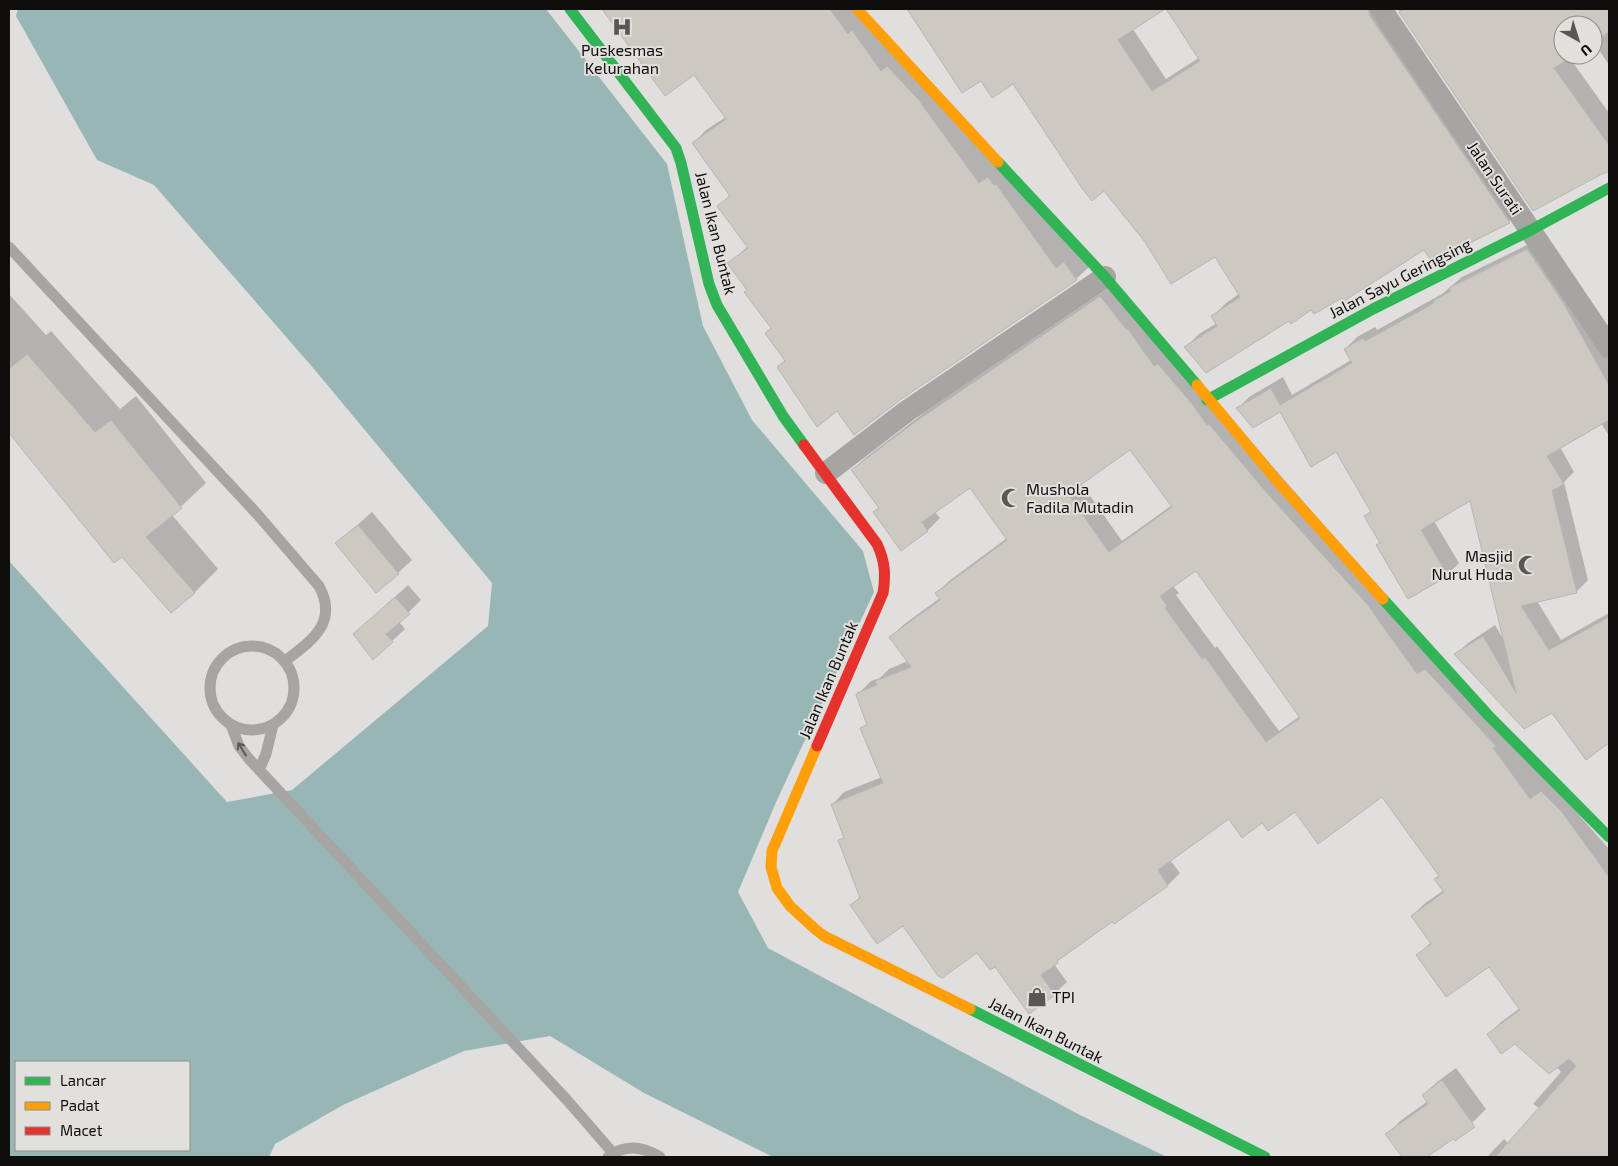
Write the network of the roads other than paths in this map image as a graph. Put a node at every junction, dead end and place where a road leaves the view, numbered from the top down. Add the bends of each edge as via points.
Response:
1 (570, 9) edge
2 (857, 9) edge
3 (1381, 9) edge
4 (1609, 188) edge
5 (1531, 230) junction
6 (9, 247) edge
7 (1106, 277) junction
8 (1609, 347) edge
9 (1208, 400) junction
10 (826, 473) junction
11 (285, 661) junction
12 (231, 725) junction
13 (273, 725) junction
14 (259, 770) junction
15 (1609, 837) edge
16 (610, 1155) edge
17 (660, 1157) edge
18 (1265, 1157) edge

1 - 10 street, Jalan Ikan Buntak via 676,148 717,305 783,416
2 - 7 street
3 - 5 street, Jalan Surati
4 - 5 street, Jalan Sayu Geringsing
5 - 8 street, Jalan Surati
5 - 9 street, Jalan Sayu Geringsing via 1373,309
6 - 11 lane via 258,514 319,586 325,597 323,624 317,634
7 - 9 street
7 - 10 street via 907,411
9 - 15 street via 1488,715
10 - 18 street, Jalan Ikan Buntak via 877,544 886,568 883,593 772,851 771,867 781,894 824,936
11 - 12 lane via 272,651 257,646 240,648 215,668 210,684 211,700 218,714
11 - 13 lane via 292,674 292,703 285,716
12 - 13 lane via 244,730 259,730
14 -> 12 lane via 243,753
13 - 14 lane
14 - 16 lane via 567,1100
16 - 17 lane via 624,1148 637,1147

